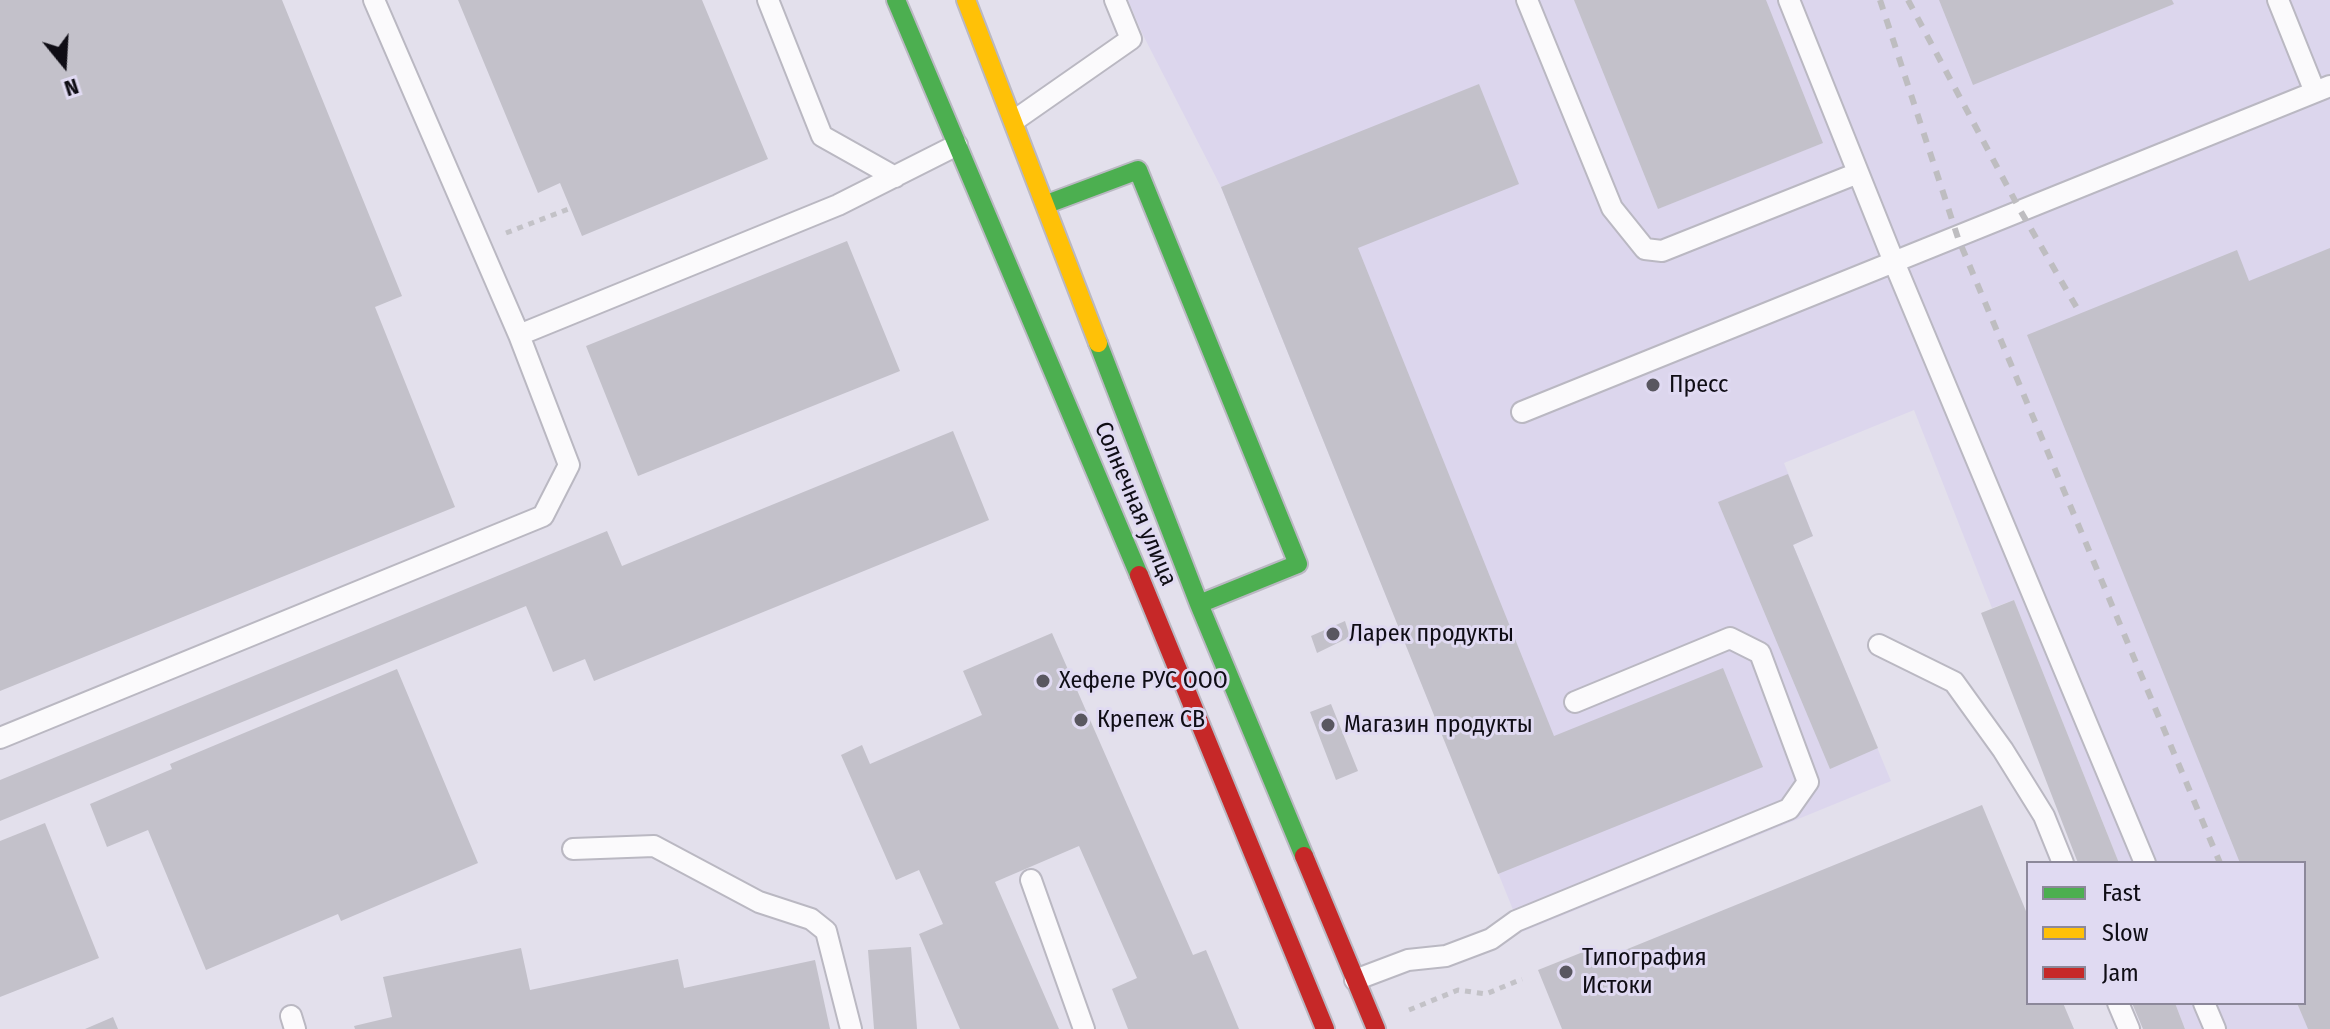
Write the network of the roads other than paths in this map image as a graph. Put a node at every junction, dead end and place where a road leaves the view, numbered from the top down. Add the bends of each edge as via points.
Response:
1 (374, 0) edge
2 (768, 0) edge
3 (896, 0) edge
4 (966, 0) edge
5 (1115, 0) edge
6 (1527, 0) edge
7 (1789, 0) edge
8 (2278, 0) edge
9 (2322, 89) edge
10 (1015, 120) junction
11 (957, 145) junction
12 (1858, 173) junction
13 (895, 177) junction
14 (1047, 204) junction
15 (1894, 262) junction
16 (519, 335) junction
17 (1522, 412) dead end
18 (1199, 604) junction
19 (1879, 645) dead end
20 (1575, 702) dead end
21 (0, 738) edge
22 (573, 849) dead end
23 (2062, 861) edge
24 (2144, 861) edge
25 (1031, 880) dead end
26 (1355, 980) junction
27 (2119, 1005) edge
28 (2205, 1005) edge
29 (1375, 1026) edge
30 (851, 1029) edge
31 (1084, 1029) edge
32 (1325, 1029) edge
33 (2129, 1029) edge
34 (2215, 1029) edge

1 - 16 lane
2 - 13 lane via 822,136
3 - 11 main road, Солнечная улица
4 - 10 main road, Солнечная улица
5 - 10 lane via 1131,39
6 - 12 lane via 1612,208 1645,249 1662,251
7 - 12 lane
8 - 9 lane
9 - 15 lane
10 - 14 main road, Солнечная улица
11 - 13 lane
11 - 32 main road, Солнечная улица
12 - 15 lane
13 - 16 lane
14 - 18 main road, Солнечная улица
14 - 18 main road via 1138,170 1298,564
15 - 17 lane
15 - 24 lane
16 - 21 lane via 569,465 543,516
18 - 26 main road, Солнечная улица
19 - 23 lane via 1954,682 2044,816
20 - 26 lane via 1730,638 1760,653 1808,782 1789,809 1516,921 1491,939
22 - 30 lane via 654,846 759,902 811,919 826,931
25 - 31 lane
26 - 29 main road, Солнечная улица
27 - 33 lane
28 - 34 lane

